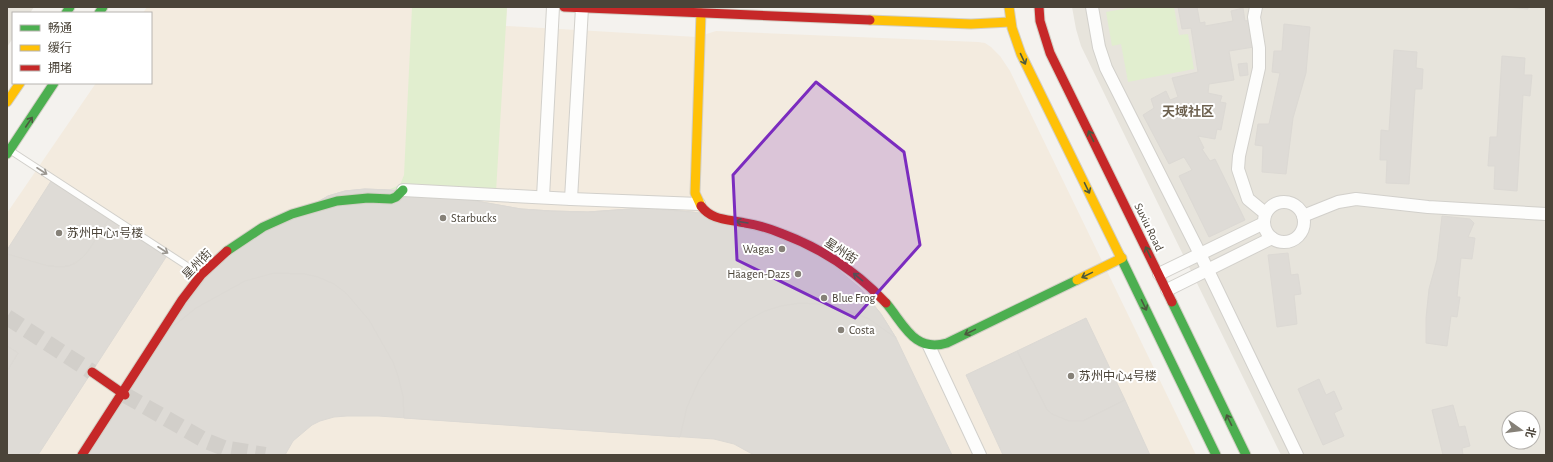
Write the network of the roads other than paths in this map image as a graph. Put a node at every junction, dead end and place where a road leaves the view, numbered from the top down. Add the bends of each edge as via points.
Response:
1 (552, 7) edge
2 (564, 7) edge
3 (1009, 7) edge
4 (1039, 7) edge
5 (1092, 7) edge
6 (1256, 7) edge
7 (582, 8) edge
8 (778, 12) edge
9 (701, 13) junction
10 (1010, 22) junction
11 (19, 84) edge
12 (53, 84) edge
13 (7, 102) edge
14 (8, 152) edge
15 (403, 190) joint
16 (543, 197) junction
17 (571, 199) junction
18 (699, 204) junction
19 (1546, 214) edge
20 (1303, 216) junction
21 (1264, 218) junction
22 (1272, 238) junction
23 (1200, 254) junction
24 (1122, 258) junction
25 (1208, 270) junction
26 (1159, 274) junction
27 (202, 275) junction
28 (1167, 290) junction
29 (930, 346) junction
30 (92, 372) tunnel mouth
31 (123, 394) junction
32 (82, 455) edge
33 (980, 455) edge
34 (1216, 455) edge
35 (1246, 455) edge
36 (1297, 455) edge

1 - 16 street
2 - 7 street
3 - 10 street
26 -> 4 street, Suxiu Road via 1050,53 1040,21
5 - 23 street via 1099,47 1106,68
6 - 21 street via 1254,17 1259,68 1238,169 1248,199
7 - 9 street
7 - 17 street
8 - 9 street
8 - 10 street via 971,24
9 - 18 street via 695,193
10 -> 24 street via 1024,60
11 - 13 street
14 -> 12 street
14 -> 27 lane
15 - 16 street
15 - 27 street, 星州街 via 391,199 337,201 292,214 250,235 224,253
16 - 17 street
17 - 18 street
29 -> 18 street, 星州街 via 914,337 884,301 835,260 778,231 747,222 710,216
19 - 20 street via 1428,207 1356,199 1338,202
20 - 21 street via 1296,206 1285,202 1273,205
20 - 22 street via 1302,228 1295,238 1283,242
21 - 22 street via 1265,229
21 - 23 street
22 - 25 street
23 - 25 street
23 - 26 street
24 -> 29 street via 947,343 937,347
24 -> 34 street
25 - 28 street
25 - 36 street
26 - 28 street, Suxiu Road
27 - 31 street, 星州街 via 182,300
35 -> 28 street, Suxiu Road
29 - 33 street
30 - 31 street
31 - 32 street, 星州街

